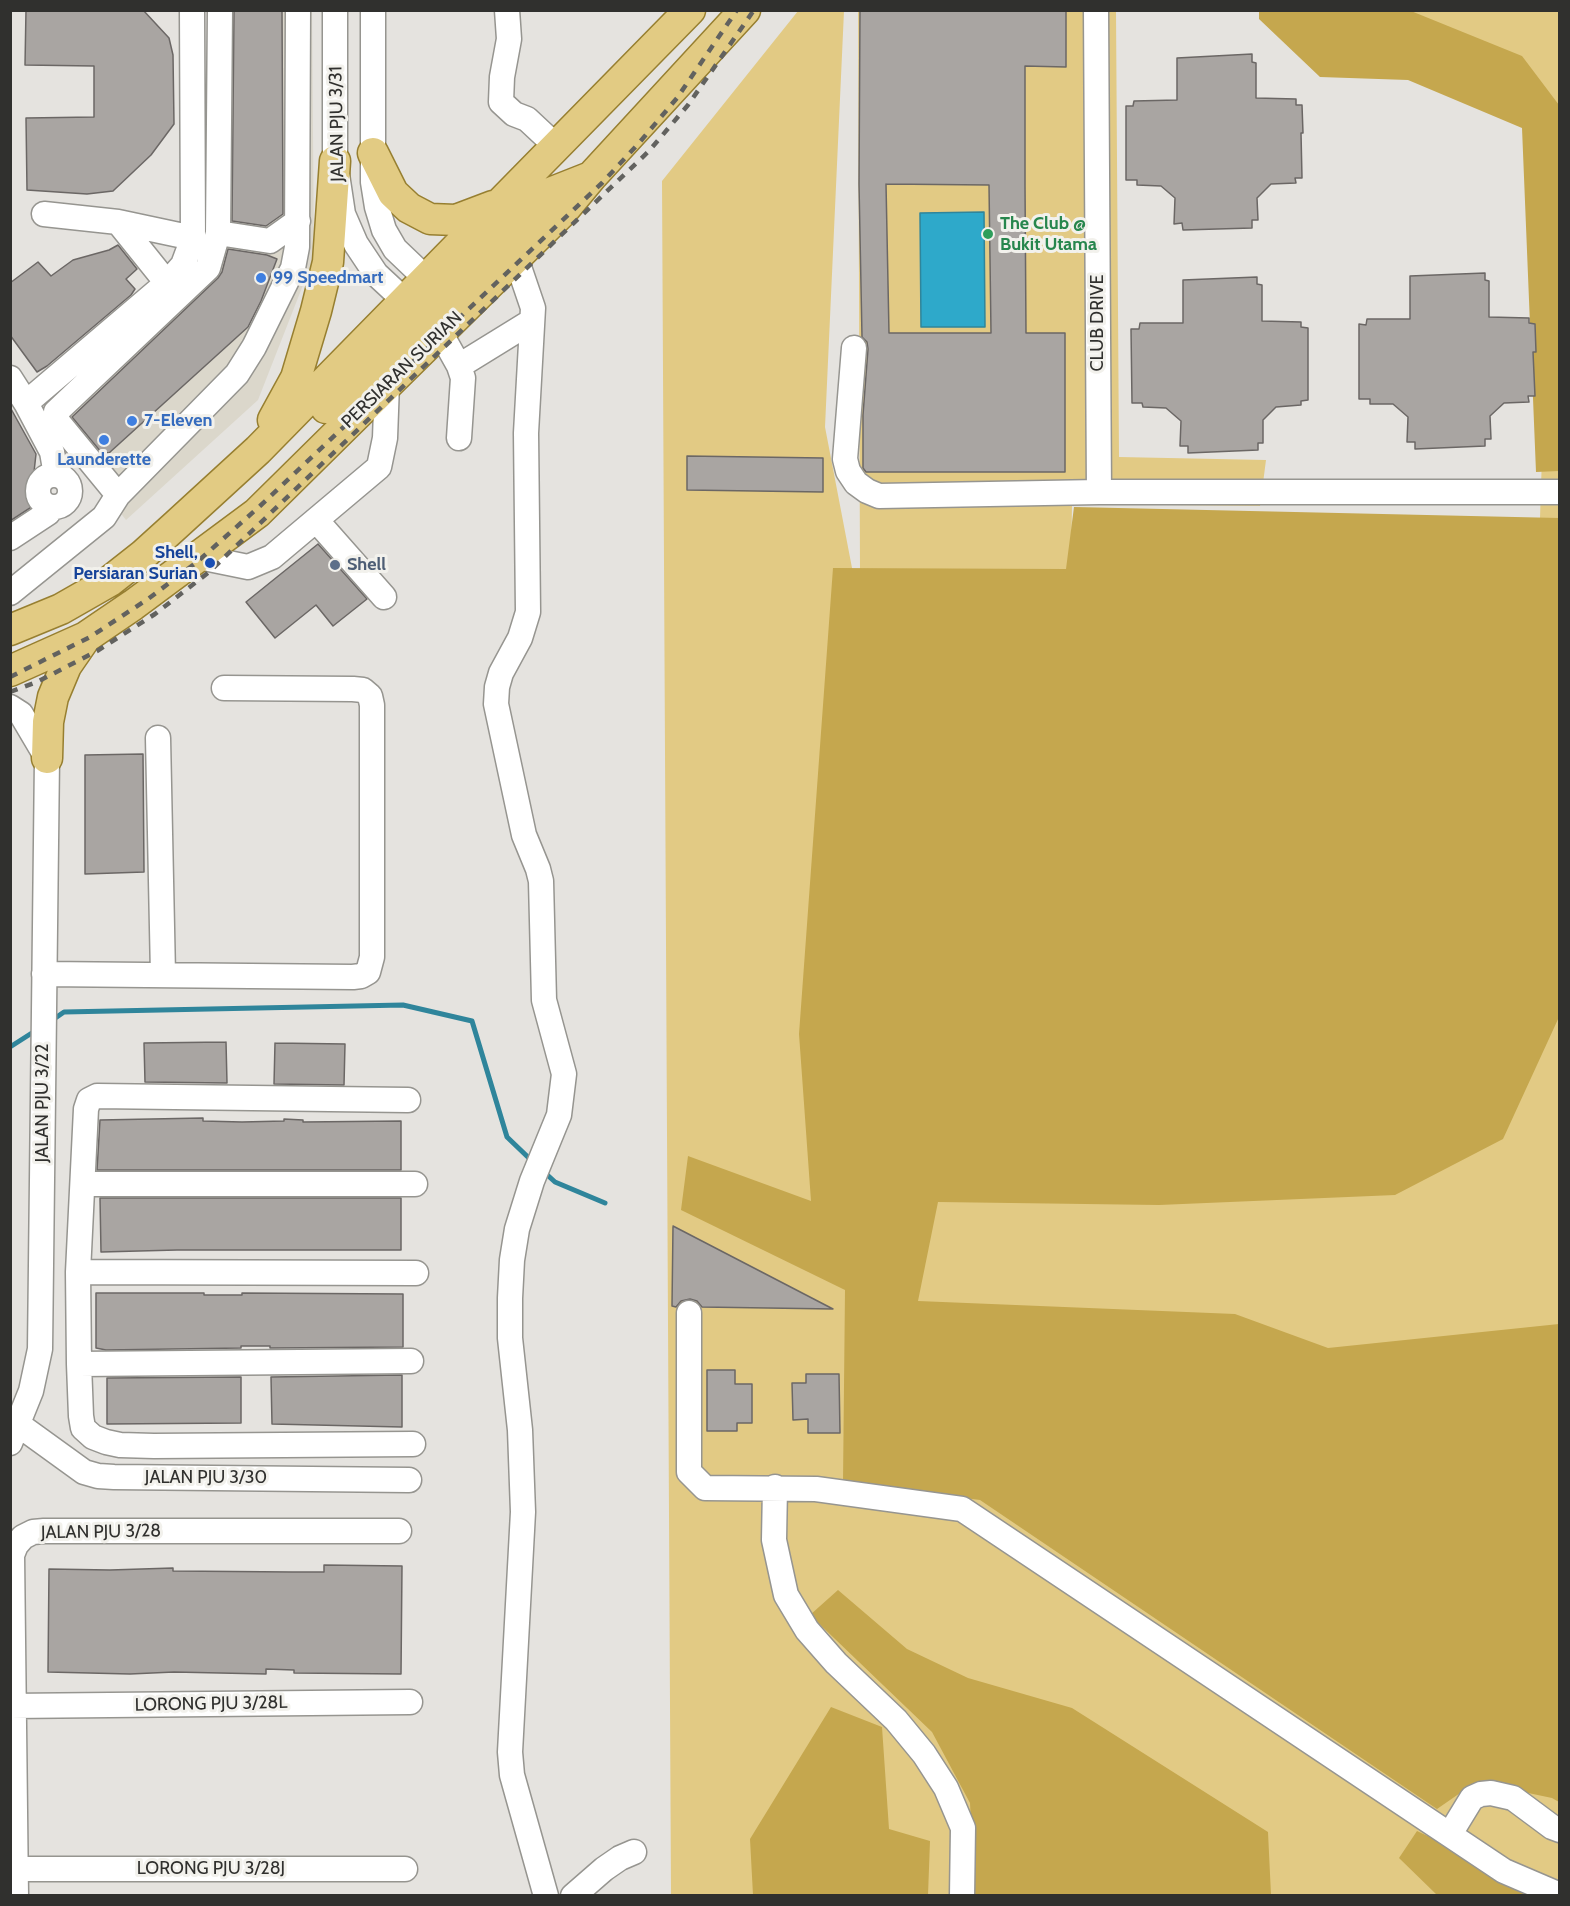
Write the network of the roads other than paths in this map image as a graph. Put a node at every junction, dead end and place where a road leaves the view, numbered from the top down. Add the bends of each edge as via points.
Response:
1 (192, 10) edge
2 (220, 10) edge
3 (298, 10) edge
4 (335, 10) edge
5 (372, 10) edge
6 (507, 10) edge
7 (690, 10) edge
8 (745, 10) edge
9 (1096, 10) edge
10 (557, 147) junction
11 (373, 153) junction
12 (335, 160) junction
13 (593, 176) junction
14 (501, 203) junction
15 (44, 214) dead end
16 (298, 221) junction
17 (118, 222) junction
18 (218, 233) junction
19 (193, 238) junction
20 (516, 258) junction
21 (167, 283) junction
22 (435, 287) junction
23 (422, 317) junction
24 (528, 323) junction
25 (854, 348) dead end
26 (461, 366) junction
27 (10, 378) edge
28 (387, 384) junction
29 (26, 403) junction
30 (459, 438) dead end
31 (258, 450) junction
32 (1099, 492) junction
33 (1560, 492) edge
34 (118, 495) junction
35 (316, 520) junction
36 (10, 538) edge
37 (199, 557) junction
38 (10, 592) edge
39 (384, 597) dead end
40 (10, 630) edge
41 (86, 637) junction
42 (10, 662) edge
43 (10, 670) edge
44 (224, 688) dead end
45 (10, 707) edge
46 (158, 738) dead end
47 (47, 758) junction
48 (44, 974) junction
49 (163, 975) junction
50 (408, 1100) dead end
51 (83, 1184) junction
52 (415, 1184) dead end
53 (78, 1272) junction
54 (416, 1273) dead end
55 (689, 1313) dead end
56 (411, 1361) dead end
57 (79, 1364) junction
58 (15, 1434) edge
59 (413, 1444) dead end
60 (282, 1445) junction
61 (246, 1446) junction
62 (246, 1478) junction
63 (284, 1479) junction
64 (409, 1480) dead end
65 (775, 1487) junction
66 (399, 1531) dead end
67 (410, 1702) dead end
68 (12, 1706) edge
69 (1560, 1830) edge
70 (1450, 1834) junction
71 (634, 1852) dead end
72 (13, 1869) edge
73 (405, 1869) dead end
74 (1560, 1895) edge
75 (16, 1896) edge
76 (546, 1896) edge
77 (573, 1896) edge
78 (962, 1896) edge

1 - 19 street
2 - 18 street
3 - 16 street
4 - 12 street, JALAN PJU 3/31
5 - 11 street, JALAN PJU 3/31
6 - 10 street via 509,39 501,102 527,119
7 - 10 main road
8 - 13 main road, PERSIARAN SURIAN
9 - 32 street, CLUB DRIVE
10 - 14 main road
11 - 14 main road via 393,193 409,208 430,219 456,220
11 - 22 street, JALAN PJU 3/31 via 376,207 384,230 395,249
12 - 23 street, JALAN PJU 3/31 via 343,214 356,244 376,274
12 - 31 main road via 328,262 316,312 296,378
13 - 20 main road, PERSIARAN SURIAN
13 - 22 main road via 550,193
14 - 22 main road
15 - 17 street
16 - 18 street via 270,241
16 - 34 street via 293,268 237,374
17 - 19 street
17 - 21 street
18 - 34 street via 208,268 56,412 58,422
19 - 21 street via 183,266
20 - 23 main road, PERSIARAN SURIAN
20 - 24 street via 533,308
21 - 29 street
22 - 23 main road
23 - 26 street, JALAN PJU 3/31
23 - 28 main road, PERSIARAN SURIAN
23 - 31 main road, PERSIARAN SURIAN
23 - 42 main road via 187,542 122,593 24,649
24 - 26 street
24 - 76 street via 528,612 520,638 501,673 496,704 524,835 541,881 544,1000 564,1074 559,1116 516,1229 510,1298 523,1512 510,1752 512,1775
25 - 32 street via 845,459 856,483 867,491 894,497
26 - 30 street
27 - 29 street
28 - 35 street via 385,438 379,467
28 - 37 main road, PERSIARAN SURIAN via 257,513
29 - 36 street via 52,452 56,475 42,480 38,489 43,503 52,507 48,513
31 - 40 main road, PERSIARAN SURIAN via 110,581 61,609
32 - 33 street
34 - 38 street via 104,517
35 - 37 street via 272,557 248,567
35 - 39 street
37 - 41 main road, PERSIARAN SURIAN
41 - 43 main road, PERSIARAN SURIAN
41 - 47 main road via 66,666 53,697
44 - 49 street via 353,689 370,696 371,965 368,972 353,977
45 - 47 street via 21,714
46 - 49 street
47 - 48 street, JALAN PJU 3/22
48 - 49 street
48 - 58 street, JALAN PJU 3/22 via 40,1349 31,1391
50 - 51 street via 97,1096 89,1100 86,1110
51 - 52 street
51 - 53 street
53 - 54 street
53 - 57 street
55 - 65 street via 689,1472 705,1488
56 - 57 street
57 - 61 street via 83,1428 93,1437 120,1445
58 - 62 street, JALAN PJU 3/30 via 98,1476
59 - 60 street
60 - 61 street
60 - 63 street
61 - 62 street
62 - 63 street, JALAN PJU 3/30
63 - 64 street, JALAN PJU 3/30
65 - 70 street via 962,1509
65 - 78 street via 774,1540 786,1595 807,1630 896,1719 946,1788 963,1828
66 - 68 street, JALAN PJU 3/28 via 33,1532 23,1537 12,1555
67 - 68 street, LORONG PJU 3/28L
68 - 72 street, JALAN PJU 3/28
69 - 70 street via 1513,1798 1491,1793 1473,1798
70 - 74 street via 1504,1871
71 - 77 street via 604,1869
72 - 73 street, LORONG PJU 3/28J
72 - 75 street, JALAN PJU 3/28

